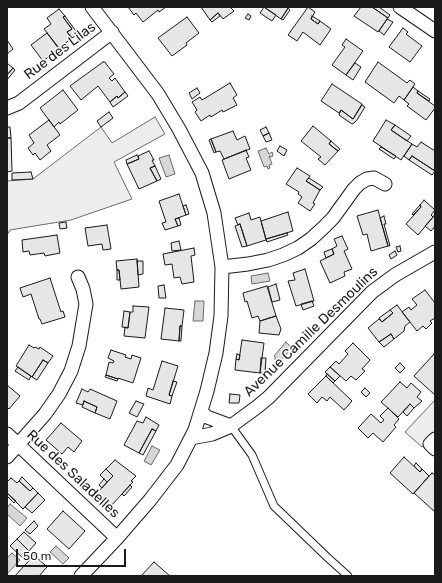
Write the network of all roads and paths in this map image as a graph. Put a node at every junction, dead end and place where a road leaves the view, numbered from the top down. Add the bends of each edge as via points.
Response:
1 (92, 7) edge
2 (400, 7) edge
3 (435, 31) edge
4 (112, 32) junction
5 (7, 108) edge
6 (385, 184) dead end
7 (435, 252) edge
8 (222, 267) junction
9 (78, 277) dead end
10 (201, 412) junction
11 (231, 426) junction
12 (7, 434) edge
13 (191, 438) junction
14 (435, 439) edge
15 (18, 444) junction
16 (435, 449) edge
17 (7, 457) edge
18 (117, 538) junction
19 (81, 576) edge
20 (348, 576) edge

1 - 4 street
2 - 3 street
4 - 5 street, Rue des Lilas via 19,103
4 - 8 street via 158,94 202,173 214,213
6 - 8 street via 374,178 360,183 322,229 298,248 268,260
7 - 11 street, Avenue Camille Desmoulins via 395,275 372,292 269,397
8 - 10 street via 221,316 216,353
9 - 15 street via 86,304 79,346 71,371 45,414
10 - 11 street
10 - 13 street
11 - 13 street, Avenue Camille Desmoulins via 212,434
11 - 20 lane via 252,455 274,506
12 - 15 street, Rue des Saladelles
13 - 18 street via 177,465
14 - 16 street via 430,444
15 - 17 street
15 - 18 street, Rue des Saladelles
18 - 19 street

